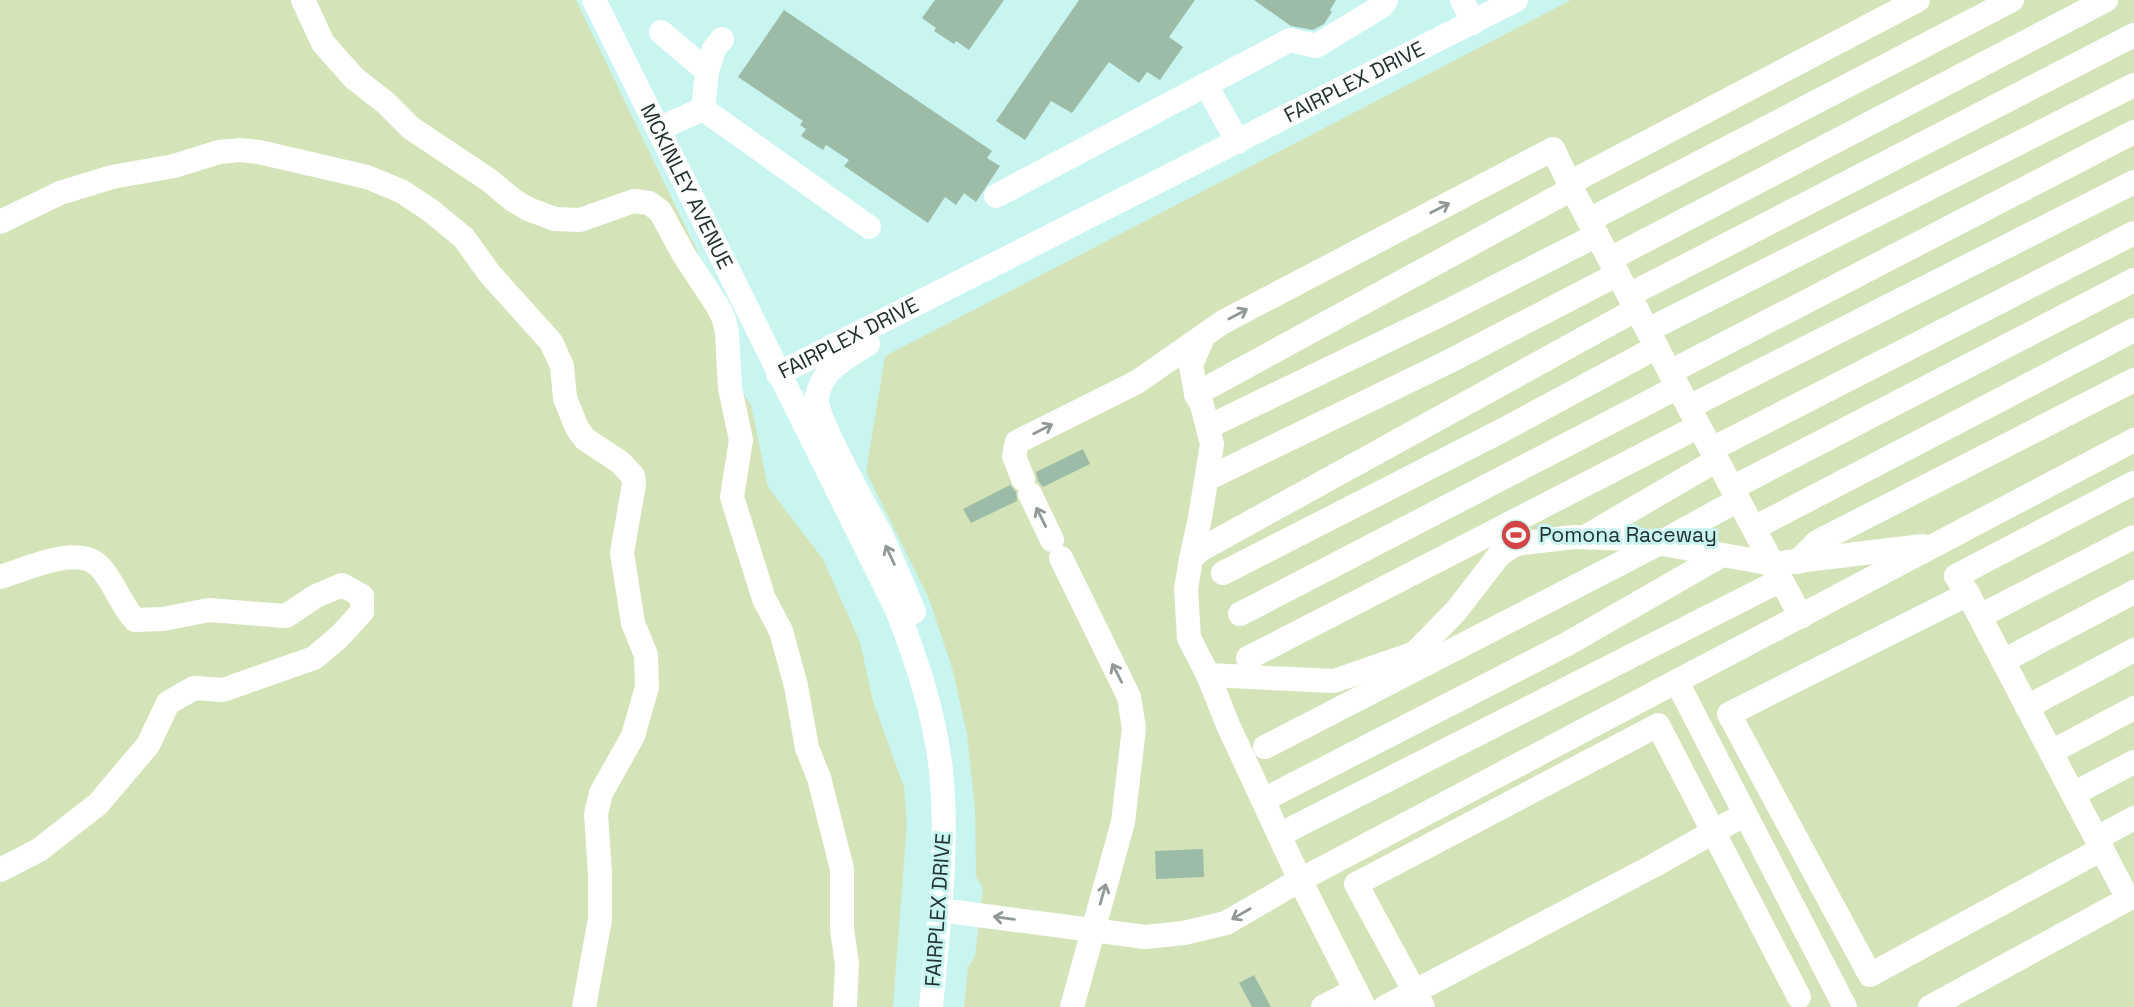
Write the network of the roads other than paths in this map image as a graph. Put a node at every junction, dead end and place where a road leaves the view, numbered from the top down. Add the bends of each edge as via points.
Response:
1 (303, 0) edge
2 (594, 0) edge
3 (1386, 0) edge
4 (1462, 0) edge
5 (1516, 0) edge
6 (1918, 0) edge
7 (2012, 0) edge
8 (2106, 0) edge
9 (1473, 23) junction
10 (661, 32) dead end
11 (2134, 35) edge
12 (722, 39) dead end
13 (707, 71) junction
14 (1206, 85) junction
15 (2134, 85) edge
16 (703, 109) junction
17 (658, 129) junction
18 (2134, 132) edge
19 (1238, 142) junction
20 (2134, 182) edge
21 (1572, 189) junction
22 (996, 196) dead end
23 (0, 222) edge
24 (869, 227) dead end
25 (1593, 227) junction
26 (2134, 233) edge
27 (2134, 280) edge
28 (946, 289) junction
29 (1633, 302) junction
30 (2134, 330) edge
31 (1204, 335) junction
32 (778, 374) junction
33 (2134, 380) edge
34 (1196, 394) junction
35 (1684, 398) junction
36 (1208, 427) junction
37 (2134, 440) edge
38 (1715, 455) junction
39 (1207, 479) junction
40 (2134, 483) edge
41 (1735, 494) junction
42 (1754, 528) junction
43 (1584, 537) junction
44 (2134, 537) edge
45 (1658, 544) junction
46 (1937, 544) junction
47 (1722, 555) junction
48 (1191, 559) junction
49 (1784, 569) junction
50 (1223, 573) dead end
51 (0, 577) edge
52 (2134, 592) edge
53 (1968, 594) junction
54 (1240, 614) dead end
55 (1980, 616) junction
56 (1801, 617) junction
57 (2134, 650) edge
58 (1248, 658) dead end
59 (2003, 661) junction
60 (1208, 675) junction
61 (1677, 682) junction
62 (2027, 707) junction
63 (2134, 708) edge
64 (1265, 747) dead end
65 (2051, 752) junction
66 (2134, 762) edge
67 (2073, 794) junction
68 (1263, 800) junction
69 (1745, 814) junction
70 (2134, 818) edge
71 (944, 832) junction
72 (1713, 833) junction
73 (1279, 835) junction
74 (2099, 844) junction
75 (0, 870) edge
76 (1300, 880) junction
77 (2129, 891) edge
78 (940, 910) junction
79 (1360, 998) edge
80 (1799, 998) dead end
81 (1418, 999) edge
82 (584, 1007) edge
83 (845, 1007) edge
84 (931, 1007) edge
85 (1072, 1007) edge
86 (1323, 1007) edge
87 (1385, 1007) edge
88 (1845, 1007) edge
89 (1930, 1007) edge

1 - 83 street via 323,43 354,78 411,128 513,200 555,219 568,220 634,201 649,203 660,211 717,305 727,333 730,388 741,440 732,497 764,598 781,631 807,748 842,869
2 - 17 street, MCKINLEY AVENUE
3 - 14 street via 1316,46 1290,40
4 - 9 street
5 - 9 street, FAIRPLEX DRIVE
6 - 21 street via 1577,179
7 - 25 street
8 - 29 street
9 - 19 street, FAIRPLEX DRIVE
10 - 13 street
11 - 29 street
12 - 13 street
13 - 16 street
14 - 19 street
14 - 22 street
15 - 29 street
16 - 17 street
16 - 24 street
17 - 32 street, MCKINLEY AVENUE
18 - 35 street
19 - 28 street, FAIRPLEX DRIVE
20 - 35 street
21 - 25 street
31 -> 21 street via 1553,149
21 - 34 street
23 - 82 street via 60,193 112,177 219,152 259,152 368,177 401,191 464,238 551,342 562,366 565,398 577,428 633,475 622,553 633,623 646,655 647,687 633,736 601,793 596,814 600,919
25 - 29 street
25 - 36 street via 1440,314
26 - 38 street
27 - 41 street
28 - 32 street, FAIRPLEX DRIVE
71 -> 28 street via 953,803 940,701 923,634 882,538 823,423 816,399 823,378 839,362
29 - 35 street
29 - 39 street via 1448,362
29 - 48 street
29 - 50 street via 1503,430
30 - 42 street
31 - 34 street via 1191,365
85 -> 31 street via 1123,822 1134,728 1129,697 1014,456 1017,442 1137,382
32 - 71 street, FAIRPLEX DRIVE via 909,641 932,721 941,771
33 - 49 street via 1817,542
34 - 36 street
35 - 38 street
35 - 54 street
35 - 58 street
36 - 39 street via 1212,444
37 - 46 street
38 - 41 street
38 - 43 street
39 - 48 street
40 - 53 street via 1956,576
41 - 42 street
41 - 45 street
42 - 49 street
43 - 45 street
43 - 60 street via 1516,544 1500,554 1456,611 1415,653 1334,681
44 - 55 street
45 - 47 street
45 - 64 street
46 - 49 street
46 - 56 street
47 - 49 street
47 - 68 street via 1567,644
48 - 60 street via 1186,589 1189,638
49 - 56 street
49 - 73 street
51 - 75 street via 57,558 76,557 97,565 135,620 209,610 286,616 342,585 362,596 362,612 314,658 223,690 194,688 168,702 148,745 97,804 39,850
52 - 59 street
53 - 55 street
53 - 74 street via 1729,714 1870,975
55 - 59 street
56 - 61 street
57 - 62 street
59 - 62 street
60 - 68 street
61 - 69 street
61 - 76 street
62 - 65 street
63 - 65 street
65 - 67 street
66 - 67 street
67 - 74 street
68 - 73 street
69 - 72 street
69 - 88 street
70 - 74 street
71 - 78 street, FAIRPLEX DRIVE
72 - 80 street
72 - 81 street
72 - 81 street via 1658,725 1356,884
73 - 76 street
74 - 77 street
76 -> 78 street via 1226,923 1145,937
76 - 79 street
77 - 89 street
78 - 84 street, FAIRPLEX DRIVE
79 - 86 street
81 - 87 street

